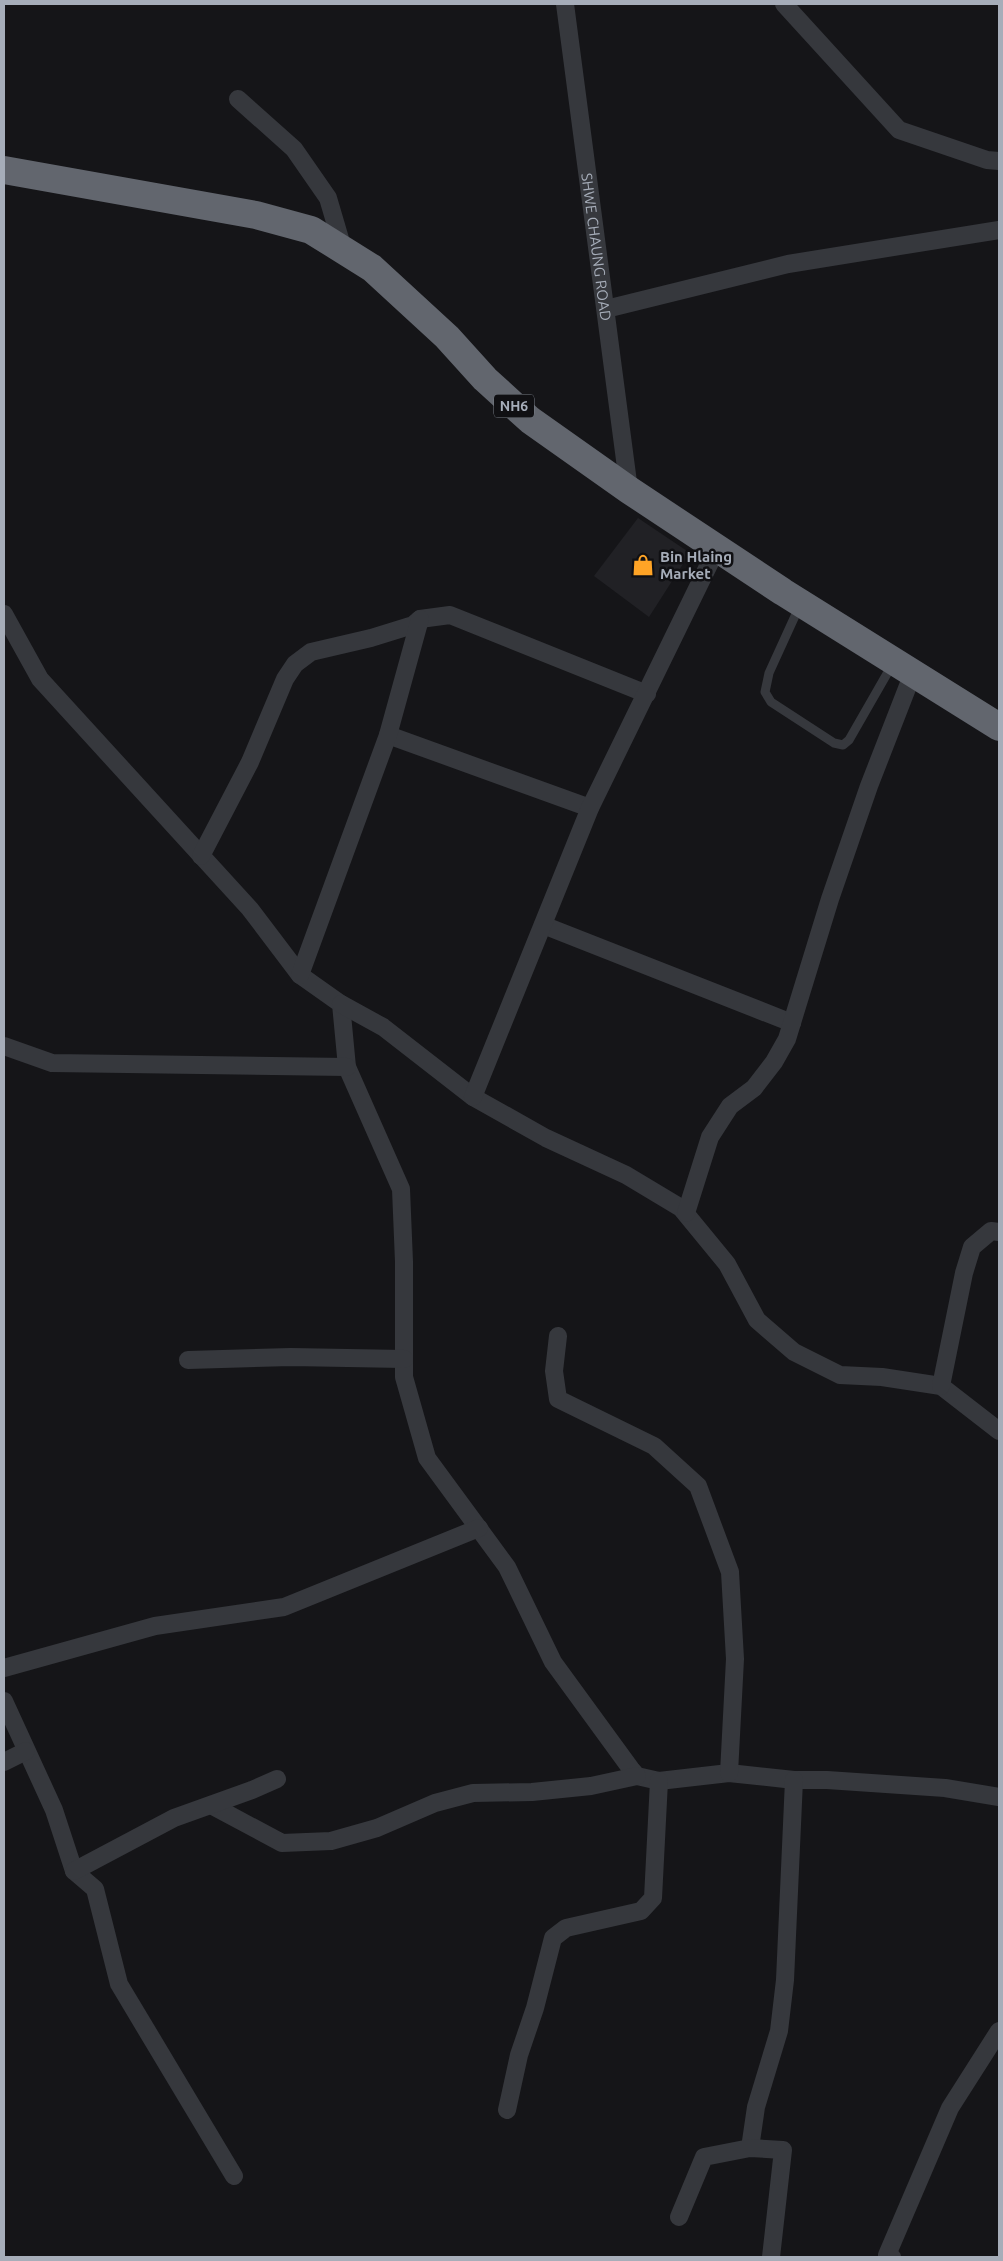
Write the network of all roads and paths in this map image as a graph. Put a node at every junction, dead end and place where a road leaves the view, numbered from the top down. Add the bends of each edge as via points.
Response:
1 (565, 4) edge
2 (784, 4) edge
3 (238, 99) dead end
4 (999, 161) edge
5 (4, 170) edge
6 (999, 230) edge
7 (343, 249) junction
8 (606, 309) junction
9 (629, 490) junction
10 (717, 548) junction
11 (801, 603) junction
12 (4, 614) edge
13 (420, 619) junction
14 (904, 667) junction
15 (647, 694) junction
16 (999, 727) edge
17 (388, 735) junction
18 (590, 808) junction
19 (201, 856) junction
20 (543, 925) junction
21 (300, 975) junction
22 (341, 1004) junction
23 (792, 1023) junction
24 (4, 1046) edge
25 (347, 1067) junction
26 (473, 1097) junction
27 (686, 1213) junction
28 (999, 1232) edge
29 (558, 1336) dead end
30 (404, 1359) junction
31 (188, 1360) dead end
32 (941, 1386) junction
33 (999, 1431) edge
34 (479, 1528) junction
35 (4, 1668) edge
36 (4, 1701) edge
37 (26, 1751) junction
38 (4, 1762) edge
39 (730, 1773) junction
40 (637, 1776) junction
41 (276, 1779) dead end
42 (658, 1780) junction
43 (794, 1780) junction
44 (999, 1797) edge
45 (211, 1805) junction
46 (74, 1871) junction
47 (999, 2031) edge
48 (507, 2110) dead end
49 (750, 2148) junction
50 (234, 2176) dead end
51 (679, 2217) dead end
52 (771, 2257) edge
53 (892, 2257) edge

1 - 8 street, SHWE CHAUNG ROAD
2 - 4 street via 899,130 987,160
3 - 7 street via 294,150 328,198
5 - 7 highway, NH6 via 256,215 311,230
6 - 8 street via 788,264
7 - 9 highway, NH6 via 372,268 530,420
8 - 9 street, SHWE CHAUNG ROAD
9 - 10 highway, NH6
10 - 11 highway, NH6
10 - 15 street
11 - 14 highway, NH6
11 - 14 lane via 772,664 765,692 772,702 834,743 843,744 849,740
12 - 19 street via 40,679
13 - 15 street via 450,615
13 - 17 street
13 - 19 street via 413,625 311,652 295,664 285,679 250,762
14 - 16 highway, NH6
14 - 23 street
15 - 18 street
17 - 18 street
17 - 21 street
18 - 20 street
19 - 21 street via 250,909
20 - 23 street
20 - 26 street
21 - 22 street
22 - 25 street
22 - 26 street via 383,1027
23 - 27 street via 774,1062 754,1088 730,1106 710,1138
24 - 25 street via 52,1062
25 - 30 street via 401,1189
26 - 27 street via 546,1138 626,1175
27 - 32 street via 728,1264 757,1320 794,1352 840,1375
28 - 32 street via 991,1231 972,1247
29 - 39 street via 554,1371 558,1399 654,1446 698,1486 730,1572 735,1659
30 - 31 street via 291,1357
30 - 34 street via 404,1377 427,1458
32 - 33 street
34 - 35 street via 284,1607 155,1626
34 - 40 street via 507,1567 553,1662
36 - 37 street
37 - 38 street
37 - 46 street via 54,1810
39 - 42 street
39 - 43 street
40 - 42 street
40 - 45 street via 592,1786 473,1793 435,1803 377,1828 331,1841 282,1843
41 - 45 street
42 - 48 street via 653,1898 641,1911 566,1928 553,1938 536,2008 519,2055
43 - 44 street via 945,1788
43 - 49 street via 780,2031 756,2107
45 - 46 street via 174,1818
46 - 50 street via 95,1889 119,1984
47 - 53 street via 950,2108 887,2255
49 - 51 street via 704,2157
49 - 52 street via 783,2150

